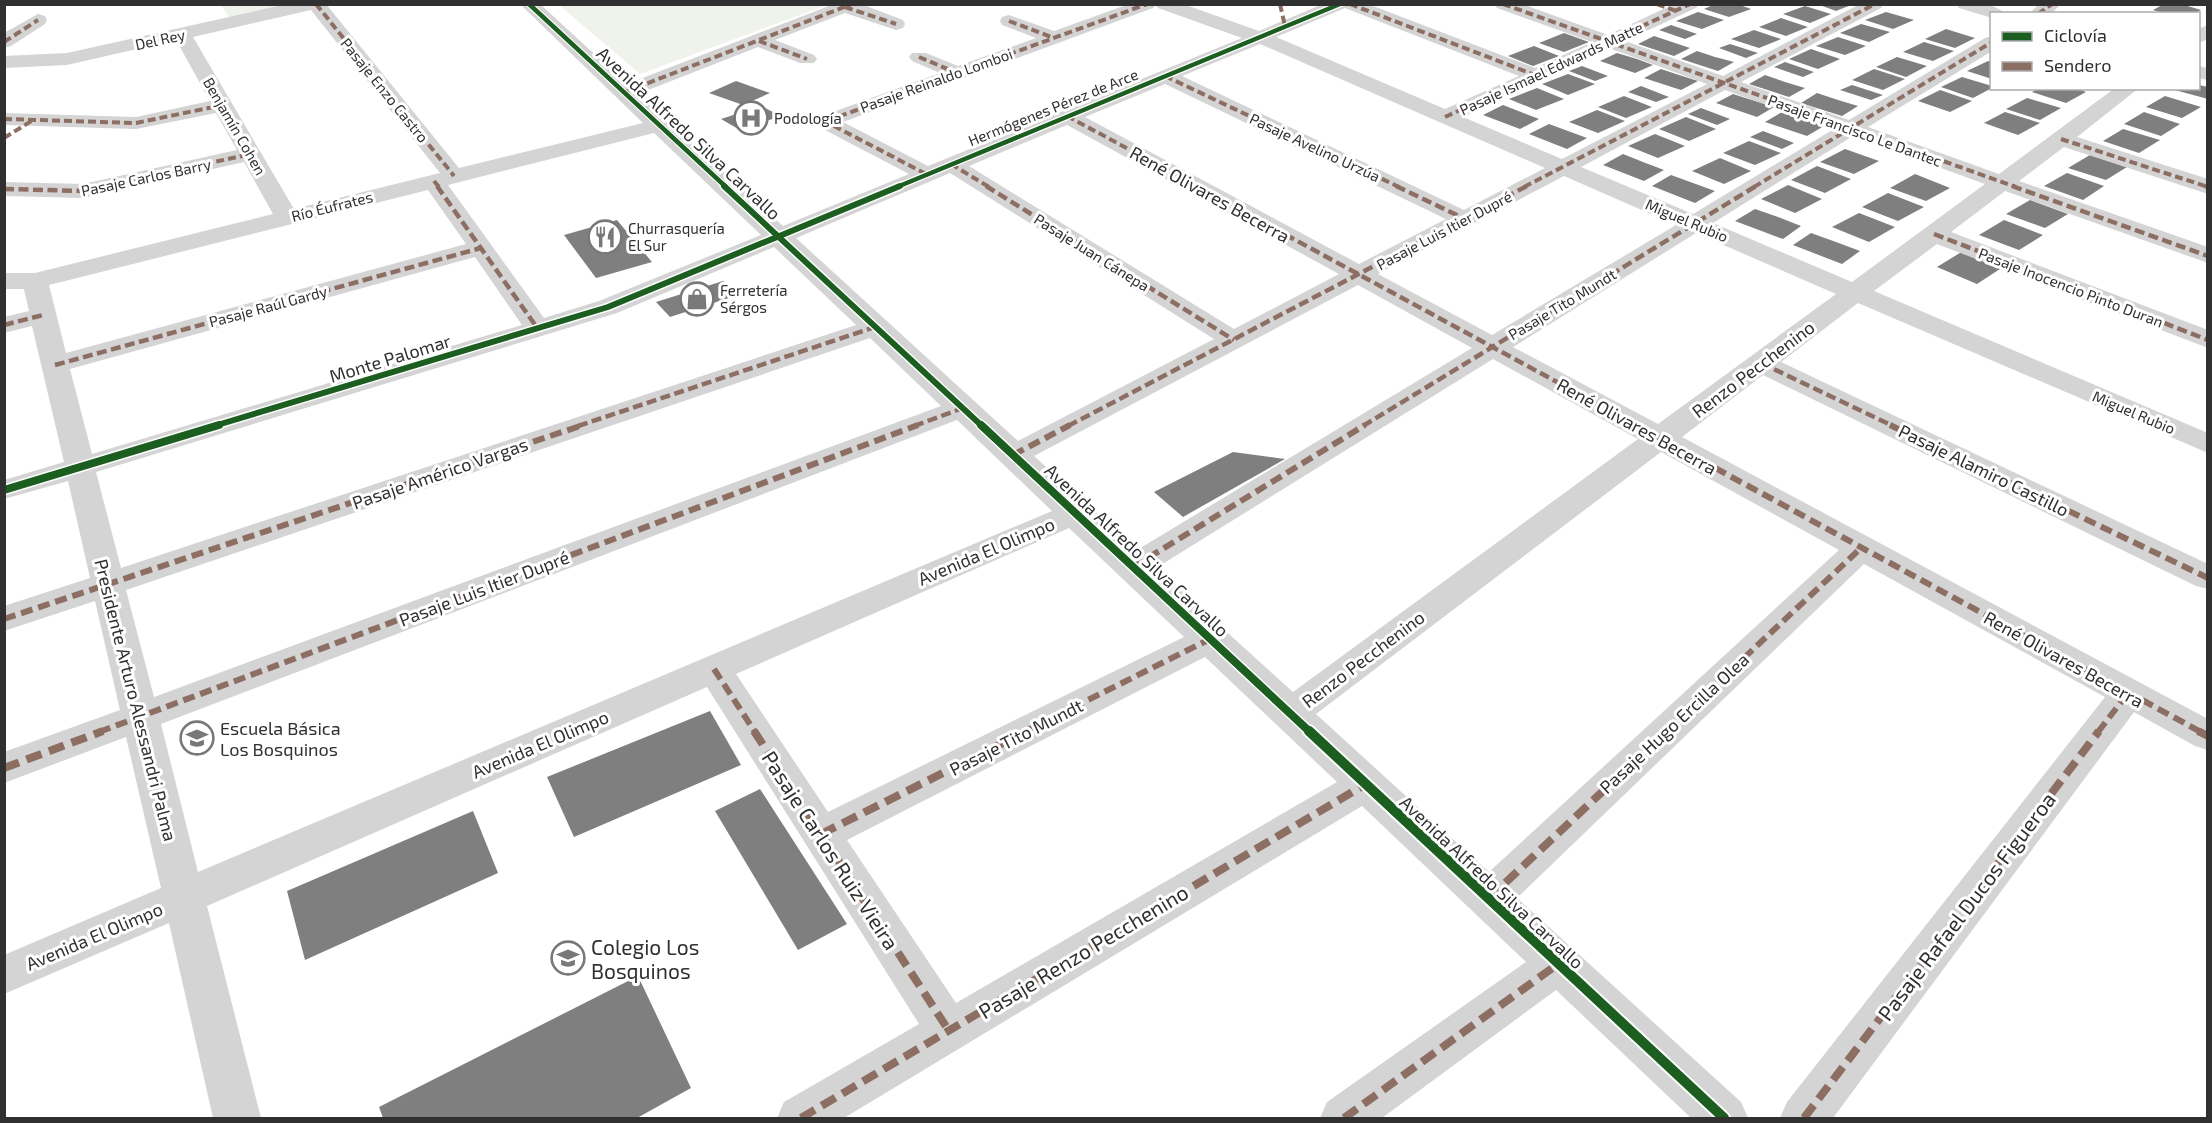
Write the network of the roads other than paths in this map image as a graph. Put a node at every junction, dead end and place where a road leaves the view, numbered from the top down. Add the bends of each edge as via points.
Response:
1 (315, 4) edge
2 (529, 4) edge
3 (1147, 4) edge
4 (1164, 4) edge
5 (1280, 4) edge
6 (1340, 4) edge
7 (1350, 4) edge
8 (1503, 4) edge
9 (1657, 4) edge
10 (1875, 4) edge
11 (1965, 4) edge
12 (849, 6) edge
13 (1683, 8) edge
14 (1990, 12) edge
15 (38, 20) dead end
16 (1009, 21) dead end
17 (896, 24) dead end
18 (1285, 27) junction
19 (182, 34) junction
20 (1258, 37) junction
21 (1054, 38) junction
22 (759, 41) junction
23 (4, 42) edge
24 (1608, 42) junction
25 (1990, 43) edge
26 (919, 57) dead end
27 (807, 60) dead end
28 (4, 62) edge
29 (957, 73) junction
30 (1535, 75) junction
31 (1165, 76) junction
32 (1724, 83) junction
33 (2127, 90) edge
34 (625, 92) junction
35 (223, 105) junction
36 (1067, 116) junction
37 (1445, 117) junction
38 (4, 119) edge
39 (33, 120) junction
40 (658, 124) junction
41 (1850, 128) junction
42 (4, 138) edge
43 (2061, 139) junction
44 (251, 154) junction
45 (951, 164) junction
46 (1563, 167) junction
47 (926, 174) junction
48 (444, 178) junction
49 (2002, 183) junction
50 (2208, 187) edge
51 (4, 189) edge
52 (287, 218) junction
53 (1465, 219) junction
54 (1695, 223) junction
55 (1934, 234) junction
56 (777, 235) junction
57 (481, 248) junction
58 (2208, 256) edge
59 (1358, 274) junction
60 (20, 281) edge
61 (1856, 292) junction
62 (43, 315) junction
63 (4, 325) edge
64 (875, 327) junction
65 (538, 329) junction
66 (1234, 340) junction
67 (2208, 340) edge
68 (1492, 347) junction
69 (1761, 363) junction
70 (55, 365) junction
71 (963, 408) junction
72 (1660, 439) junction
73 (2208, 444) edge
74 (1013, 455) junction
75 (80, 467) junction
76 (4, 490) edge
77 (1075, 513) junction
78 (1861, 548) junction
79 (1133, 567) junction
80 (2208, 578) edge
81 (108, 584) junction
82 (4, 619) edge
83 (1210, 639) junction
84 (714, 669) junction
85 (2128, 693) junction
86 (1290, 714) junction
87 (140, 717) junction
88 (2208, 736) edge
89 (4, 768) edge
90 (1366, 784) junction
91 (821, 834) junction
92 (184, 897) junction
93 (1488, 898) junction
94 (1558, 964) junction
95 (4, 975) edge
96 (949, 1031) junction
97 (237, 1119) edge
98 (801, 1119) edge
99 (1344, 1119) edge
100 (1724, 1119) edge
101 (1804, 1119) edge

1 - 19 street, Del Rey
1 - 48 street, Pasaje Enzo Castro
2 - 34 street, Avenida Alfredo Silva Carvallo
3 - 21 street, Pasaje Reinaldo Lomboi
4 - 20 street, Miguel Rubio
5 - 18 street
6 - 18 street, Hermógenes Pérez de Arce
7 - 30 street
8 - 24 street, Pasaje Francisco Le Dantec
9 - 13 street
10 - 32 street, Pasaje Luis Itier Dupré
11 - 14 street
12 - 17 street
12 - 22 street
13 - 24 street, Pasaje Ismael Edwards Matte
15 - 23 street
16 - 21 street
18 - 20 street, Hermógenes Pérez de Arce
19 - 28 street, Del Rey via 67,59
19 - 35 street, Benjamín Cohen
20 - 31 street, Hermógenes Pérez de Arce
20 - 37 street, Miguel Rubio
21 - 29 street, Pasaje Reinaldo Lomboi
22 - 27 street
22 - 34 street
24 - 30 street, Pasaje Ismael Edwards Matte
24 - 32 street, Pasaje Francisco Le Dantec
25 - 41 street, Pasaje Tito Mundt
26 - 29 street
29 - 47 street, Pasaje Reinaldo Lomboi via 835,116 831,121
30 - 37 street, Pasaje Ismael Edwards Matte
31 - 36 street, Hermógenes Pérez de Arce
31 - 53 street, Pasaje Avelino Urzúa
32 - 41 street, Pasaje Francisco Le Dantec
32 - 46 street, Pasaje Luis Itier Dupré
33 - 43 street, Renzo Pecchenino
34 - 40 street, Avenida Alfredo Silva Carvallo
35 - 39 street via 136,123
35 - 44 street, Benjamín Cohen
36 - 45 street, Hermógenes Pérez de Arce
36 - 59 street, René Olivares Becerra
37 - 46 street, Miguel Rubio
38 - 39 street
39 - 42 street
40 - 48 street, Río Éufrates
40 - 56 street, Avenida Alfredo Silva Carvallo
41 - 49 street, Pasaje Francisco Le Dantec
41 - 54 street, Pasaje Tito Mundt
43 - 49 street, Renzo Pecchenino
43 - 50 street
44 - 51 street, Pasaje Carlos Barry via 83,192
44 - 52 street, Benjamín Cohen
45 - 47 street, Hermógenes Pérez de Arce
45 - 66 street, Pasaje Juan Cánepa
46 - 53 street, Pasaje Luis Itier Dupré
46 - 54 street, Miguel Rubio
47 - 56 street, Hermógenes Pérez de Arce
48 - 52 street, Río Éufrates
48 - 57 street, Pasaje Enzo Castro
49 - 55 street, Renzo Pecchenino
49 - 58 street, Pasaje Francisco Le Dantec
52 - 60 street, Río Éufrates
53 - 59 street, Pasaje Luis Itier Dupré
54 - 61 street, Miguel Rubio
54 - 68 street, Pasaje Tito Mundt
55 - 61 street, Renzo Pecchenino
55 - 67 street, Pasaje Inocencio Pinto Duran
56 - 64 street, Avenida Alfredo Silva Carvallo
56 - 65 street, Monte Palomar via 608,307
57 - 65 street, Pasaje Enzo Castro
57 - 70 street, Pasaje Raúl Gardy
59 - 66 street, Pasaje Luis Itier Dupré
59 - 68 street, René Olivares Becerra
60 - 62 street, Presidente Arturo Alessandri Palma
61 - 69 street, Renzo Pecchenino
61 - 73 street, Miguel Rubio
62 - 63 street
62 - 70 street, Presidente Arturo Alessandri Palma
64 - 71 street, Avenida Alfredo Silva Carvallo
64 - 81 street, Pasaje Américo Vargas
65 - 75 street, Monte Palomar
66 - 74 street, Pasaje Luis Itier Dupré
68 - 72 street, René Olivares Becerra
68 - 79 street, Pasaje Tito Mundt
69 - 72 street, Renzo Pecchenino
69 - 80 street, Pasaje Alamiro Castillo
70 - 75 street, Presidente Arturo Alessandri Palma
71 - 74 street, Avenida Alfredo Silva Carvallo
71 - 87 street, Pasaje Luis Itier Dupré
72 - 78 street, René Olivares Becerra
72 - 86 street, Renzo Pecchenino
74 - 77 street, Avenida Alfredo Silva Carvallo
75 - 76 street, Monte Palomar
75 - 81 street, Presidente Arturo Alessandri Palma
77 - 79 street, Avenida Alfredo Silva Carvallo
77 - 84 street, Avenida El Olimpo
78 - 85 street, René Olivares Becerra
78 - 93 street, Pasaje Hugo Ercilla Olea
79 - 83 street, Avenida Alfredo Silva Carvallo
81 - 82 street, Pasaje Américo Vargas
81 - 87 street, Presidente Arturo Alessandri Palma
83 - 86 street, Avenida Alfredo Silva Carvallo
83 - 91 street, Pasaje Tito Mundt
84 - 91 street, Pasaje Carlos Ruiz Vieira
84 - 92 street, Avenida El Olimpo
85 - 88 street, René Olivares Becerra
85 - 101 street, Pasaje Rafael Ducos Figueroa
86 - 90 street, Avenida Alfredo Silva Carvallo
87 - 89 street, Pasaje Luis Itier Dupré
87 - 92 street, Presidente Arturo Alessandri Palma
90 - 93 street, Avenida Alfredo Silva Carvallo
90 - 96 street, Pasaje Renzo Pecchenino
91 - 96 street, Pasaje Carlos Ruiz Vieira
92 - 95 street, Avenida El Olimpo
92 - 97 street, Presidente Arturo Alessandri Palma
93 - 94 street, Avenida Alfredo Silva Carvallo
94 - 99 street
94 - 100 street, Avenida Alfredo Silva Carvallo
96 - 98 street, Pasaje Renzo Pecchenino

